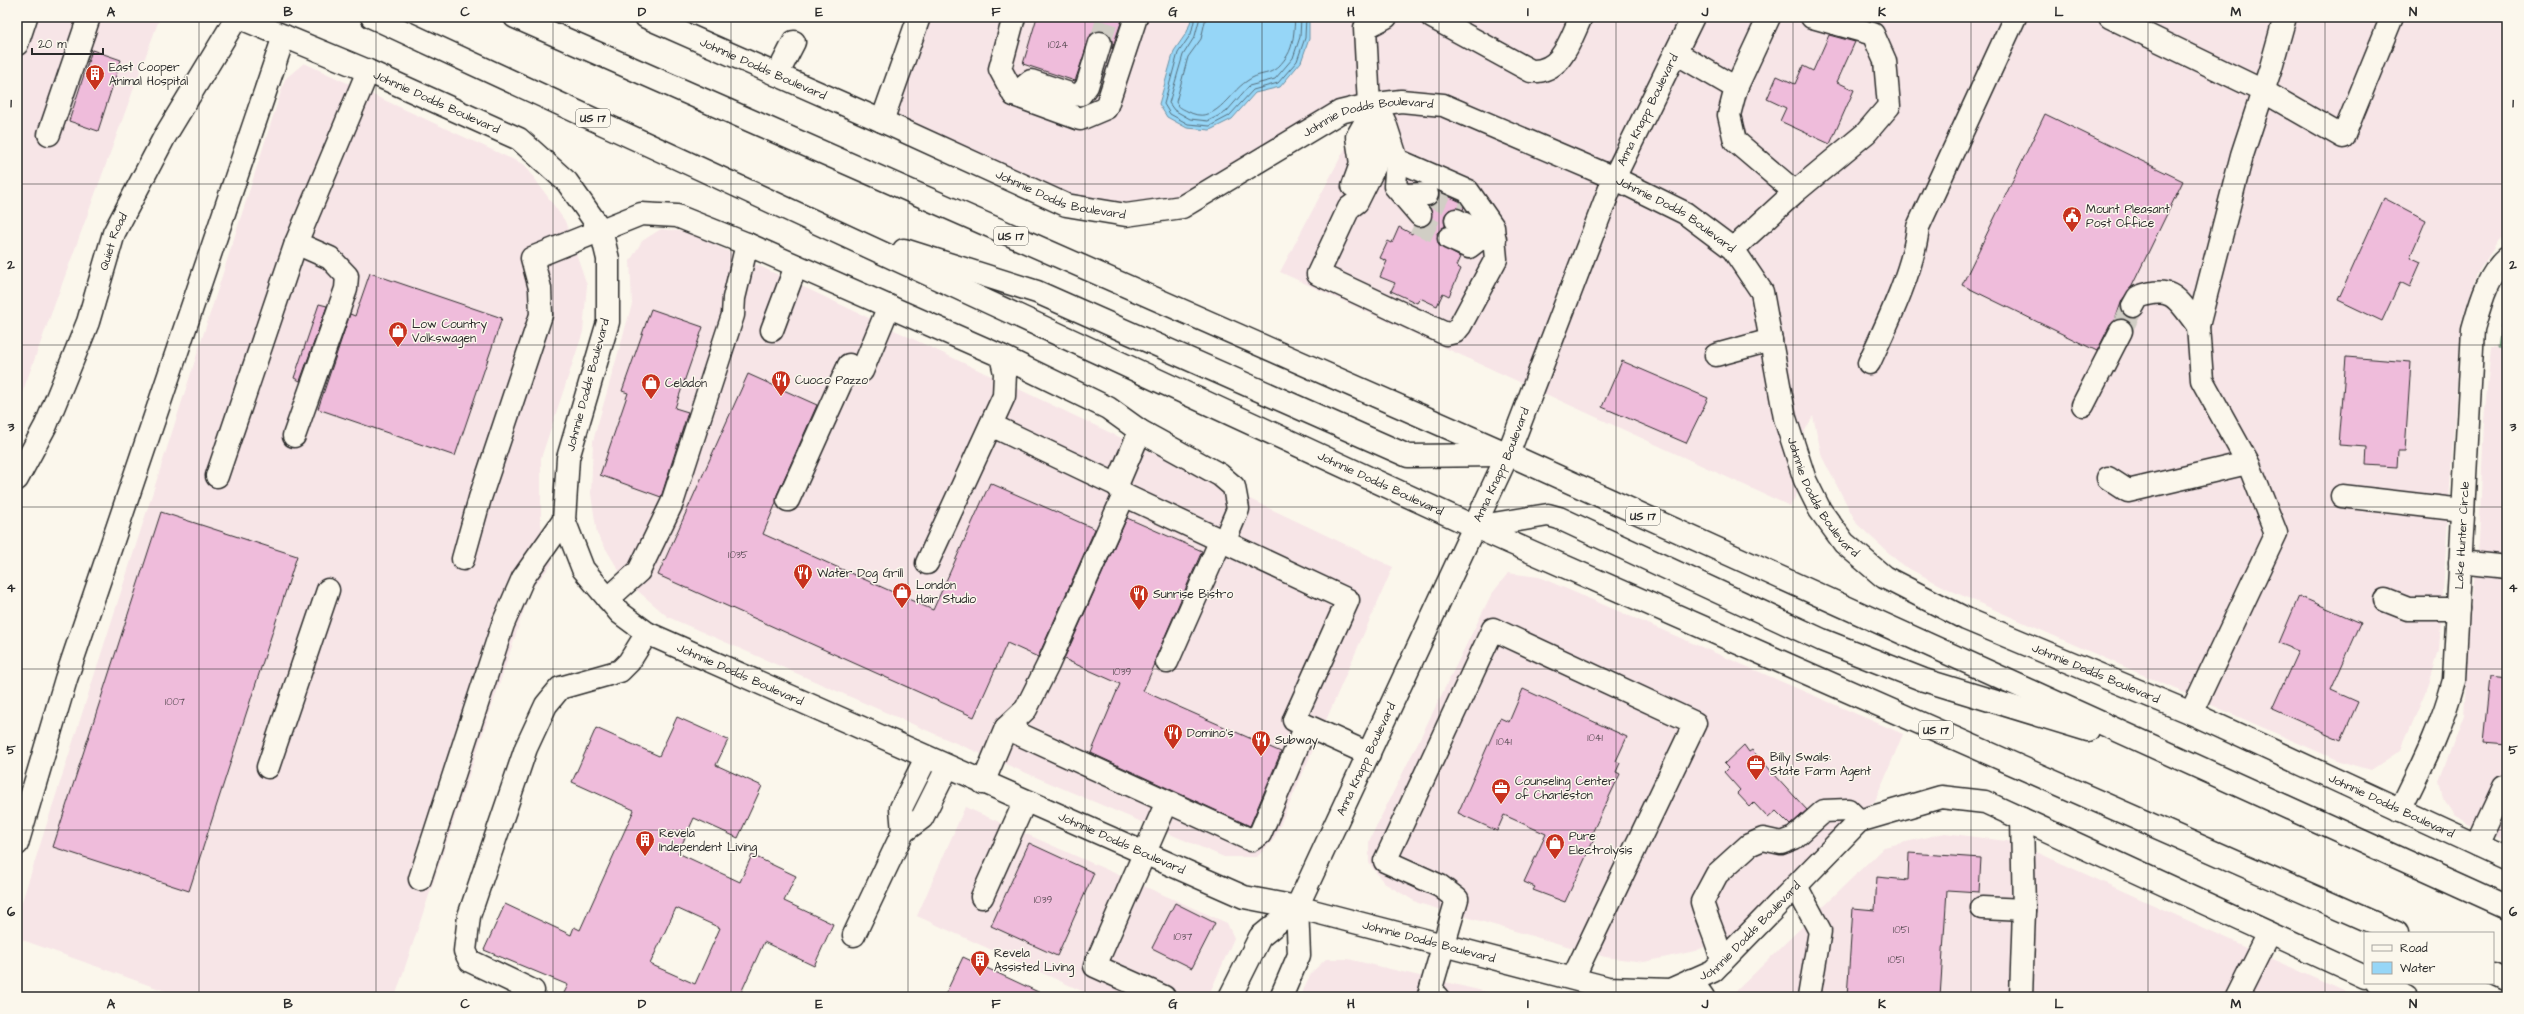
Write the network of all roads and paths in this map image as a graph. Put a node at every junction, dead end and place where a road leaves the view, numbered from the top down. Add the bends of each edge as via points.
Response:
1 (26, 17) edge
2 (89, 17) edge
3 (238, 17) edge
4 (372, 17) edge
5 (515, 17) edge
6 (646, 17) edge
7 (919, 17) edge
8 (1014, 17) edge
9 (1027, 17) edge
10 (1136, 17) edge
11 (1386, 17) edge
12 (1432, 17) edge
13 (1581, 17) edge
14 (1693, 17) edge
15 (1769, 17) edge
16 (1812, 17) edge
17 (2015, 17) edge
18 (2110, 17) edge
19 (2285, 17) edge
20 (2392, 17) edge
21 (1362, 22) edge
22 (284, 36) junction
23 (794, 42) dead end
24 (1100, 42) tunnel mouth
25 (17, 44) edge
26 (1676, 53) junction
27 (1000, 69) junction
28 (368, 71) junction
29 (777, 75) junction
30 (1736, 88) junction
31 (2263, 91) junction
32 (1014, 95) junction
33 (1372, 104) junction
34 (882, 121) junction
35 (1385, 123) junction
36 (49, 134) dead end
37 (1397, 160) junction
38 (1614, 178) junction
39 (1794, 192) junction
40 (1349, 208) junction
41 (1421, 209) tunnel mouth
42 (814, 221) junction
43 (601, 230) junction
44 (1490, 237) junction
45 (296, 243) junction
46 (747, 244) junction
47 (1733, 250) junction
48 (2507, 258) edge
49 (796, 266) junction
50 (889, 306) junction
51 (2133, 306) tunnel mouth
52 (2198, 326) junction
53 (772, 330) dead end
54 (2121, 331) tunnel mouth
55 (1771, 340) junction
56 (1716, 355) dead end
57 (1001, 356) junction
58 (1869, 363) dead end
59 (2083, 405) dead end
60 (991, 425) junction
61 (1140, 431) junction
62 (294, 436) dead end
63 (1508, 454) junction
64 (2247, 462) junction
65 (217, 476) dead end
66 (2108, 478) dead end
67 (17, 479) edge
68 (1120, 490) junction
69 (2342, 496) dead end
70 (788, 500) dead end
71 (2463, 510) junction
72 (564, 520) junction
73 (1475, 527) junction
74 (1223, 541) junction
75 (463, 559) dead end
76 (2460, 562) junction
77 (927, 563) dead end
78 (2507, 567) edge
79 (328, 590) dead end
80 (608, 599) junction
81 (2385, 600) dead end
82 (2458, 609) junction
83 (647, 633) junction
84 (1167, 662) dead end
85 (2191, 713) junction
86 (1306, 726) junction
87 (1006, 728) junction
88 (1369, 754) junction
89 (2172, 755) junction
90 (926, 758) junction
91 (268, 767) dead end
92 (947, 768) junction
93 (983, 783) junction
94 (2504, 787) dead end
95 (1025, 801) junction
96 (1167, 802) junction
97 (2400, 810) junction
98 (2022, 819) junction
99 (1859, 821) junction
100 (903, 832) junction
101 (17, 844) edge
102 (2477, 846) junction
103 (1144, 854) junction
104 (2507, 859) edge
105 (420, 879) dead end
106 (1796, 886) junction
107 (982, 897) dead end
108 (2507, 906) edge
109 (1297, 907) junction
110 (1982, 908) dead end
111 (2024, 910) junction
112 (2395, 932) edge
113 (2268, 933) junction
114 (854, 935) dead end
115 (1443, 945) junction
116 (1722, 962) junction
117 (2494, 976) edge
118 (2364, 977) edge
119 (1573, 978) junction
120 (2507, 982) edge
121 (2380, 984) edge
122 (1697, 989) edge
123 (533, 991) dead end
124 (1164, 997) edge
125 (1230, 997) edge
126 (1281, 997) edge
127 (1437, 997) edge
128 (1809, 997) edge
129 (2021, 997) edge
130 (2237, 997) edge
131 (2408, 997) edge

1 - 25 main road
2 - 36 main road
3 - 22 main road, Johnnie Dodds Boulevard
3 - 67 main road, Quiet Road via 165,136 114,233 88,322 46,425
4 - 42 main road, Johnnie Dodds Boulevard / US 17
5 - 63 main road, US 17
6 - 29 main road, Johnnie Dodds Boulevard
7 - 34 main road
8 - 27 main road
9 - 27 main road via 1014,56
10 - 32 main road via 1106,108 1080,119
11 - 21 main road
12 - 13 main road via 1531,71 1543,72 1554,65 1564,53
14 - 26 main road, Anna Knapp Boulevard
15 - 30 main road
16 - 39 main road via 1874,34 1885,61 1889,106 1866,133
17 - 58 main road via 1918,227 1916,246 1884,332
18 - 31 main road
19 - 31 main road
20 - 31 main road via 2343,137
21 - 33 main road
22 - 28 main road, Johnnie Dodds Boulevard
22 - 101 main road via 66,679
23 - 29 main road
24 - 32 main road via 1087,86 1081,94 1073,95 1031,81
26 - 30 main road
26 - 38 main road, Anna Knapp Boulevard
27 - 32 main road
28 - 43 main road, Johnnie Dodds Boulevard via 519,139 567,182
28 - 45 main road
29 - 34 main road, Johnnie Dodds Boulevard
30 - 39 main road via 1729,115 1735,141
31 - 52 main road via 2242,155
33 - 34 main road, Johnnie Dodds Boulevard via 1340,112 1182,207 1126,215 1066,205
33 - 35 main road
33 - 38 main road, Johnnie Dodds Boulevard via 1401,101 1443,105
33 - 40 main road via 1357,137 1361,164 1346,197
35 - 37 main road
35 - 40 main road via 1376,144 1375,166 1357,202
37 - 41 main road via 1395,186
37 - 44 main road via 1468,191 1494,227
38 - 47 main road, Johnnie Dodds Boulevard via 1685,213
38 - 63 main road, Anna Knapp Boulevard
39 - 47 main road
40 - 44 main road via 1318,274 1446,334 1455,332 1460,326 1496,259
42 - 63 main road via 1037,292 1408,456
42 - 73 main road, Johnnie Dodds Boulevard / US 17
43 - 46 main road via 641,214 677,216
43 - 72 main road, Johnnie Dodds Boulevard via 608,259 608,322 568,458
43 - 75 main road via 532,258 540,288 541,314 480,498
44 - 44 main road via 1469,247 1455,224
45 - 62 main road via 330,258 347,276 346,289
45 - 65 main road
46 - 49 main road
46 - 80 main road via 734,298 733,315 672,503 639,571
47 - 55 main road, Johnnie Dodds Boulevard via 1762,292
48 - 71 main road, Lake Hunter Circle via 2500,264 2482,297 2473,329
49 - 50 main road
49 - 53 main road
50 - 57 main road
50 - 70 main road
51 - 52 main road via 2138,297 2155,291 2172,294
52 - 64 main road via 2202,380
54 - 59 main road
55 - 56 main road
55 - 85 main road, Johnnie Dodds Boulevard via 1785,418 1805,480 1820,510 1844,543 1884,577 1966,619
57 - 60 main road via 1005,373 1004,396
57 - 61 main road via 1108,408
60 - 68 main road
60 - 77 main road
61 - 68 main road
61 - 74 main road via 1220,475 1234,487 1238,509
63 - 73 main road, Anna Knapp Boulevard
63 - 89 main road, US 17
64 - 66 main road via 2128,491
64 - 85 main road via 2276,533
68 - 74 main road
68 - 87 main road via 1026,709
69 - 71 main road
71 - 76 main road, Lake Hunter Circle
72 - 80 main road, Johnnie Dodds Boulevard via 583,570
72 - 105 main road via 523,578 498,637
73 - 88 main road, Anna Knapp Boulevard
73 - 89 main road via 1548,515 1559,518 1822,640 1924,680
73 - 112 main road, Johnnie Dodds Boulevard / US 17
74 - 84 main road
74 - 86 main road via 1348,600 1294,720
76 - 78 main road
76 - 82 main road, Lake Hunter Circle
79 - 91 main road
80 - 83 main road, Johnnie Dodds Boulevard via 620,613
81 - 82 main road via 2408,609
82 - 97 main road, Lake Hunter Circle via 2454,680 2446,713 2434,743
83 - 90 main road, Johnnie Dodds Boulevard
83 - 123 main road via 629,662 620,671 560,688 546,705 526,748 469,916 465,951 470,961
85 - 97 main road, Johnnie Dodds Boulevard
86 - 88 main road
86 - 96 main road via 1260,834 1251,840
87 - 93 main road
87 - 96 main road
88 - 109 main road, Anna Knapp Boulevard
89 - 108 main road, US 17
90 - 92 main road, Johnnie Dodds Boulevard
90 - 100 main road via 901,808
92 - 93 main road, Johnnie Dodds Boulevard
92 - 100 main road via 922,818
93 - 95 main road, Johnnie Dodds Boulevard
94 - 102 main road
95 - 103 main road, Johnnie Dodds Boulevard
95 - 107 main road
96 - 103 main road
97 - 102 main road, Johnnie Dodds Boulevard
98 - 99 main road, Johnnie Dodds Boulevard via 1985,802 1941,797
98 - 111 main road
98 - 113 main road, Johnnie Dodds Boulevard
99 - 106 main road, Johnnie Dodds Boulevard
99 - 116 main road via 1848,810 1824,811 1794,838 1781,843 1763,839 1749,845 1717,874 1702,902 1709,925 1718,941
100 - 114 main road
102 - 104 main road, Johnnie Dodds Boulevard
103 - 109 main road, Johnnie Dodds Boulevard via 1244,897
103 - 124 main road via 1095,966
106 - 116 main road, Johnnie Dodds Boulevard
106 - 128 main road via 1820,931
109 - 115 main road, Johnnie Dodds Boulevard
109 - 125 main road, Anna Knapp Boulevard via 1260,937
109 - 126 main road, Anna Knapp Boulevard via 1299,955
110 - 111 main road
111 - 129 main road
113 - 118 main road, Johnnie Dodds Boulevard
113 - 130 main road
115 - 119 main road, Johnnie Dodds Boulevard
115 - 119 main road via 1457,899 1440,886 1385,861 1493,629 1695,723
115 - 127 main road via 1429,995
116 - 122 main road, Johnnie Dodds Boulevard
117 - 120 main road
119 - 122 main road, Johnnie Dodds Boulevard via 1608,988
121 - 131 main road

